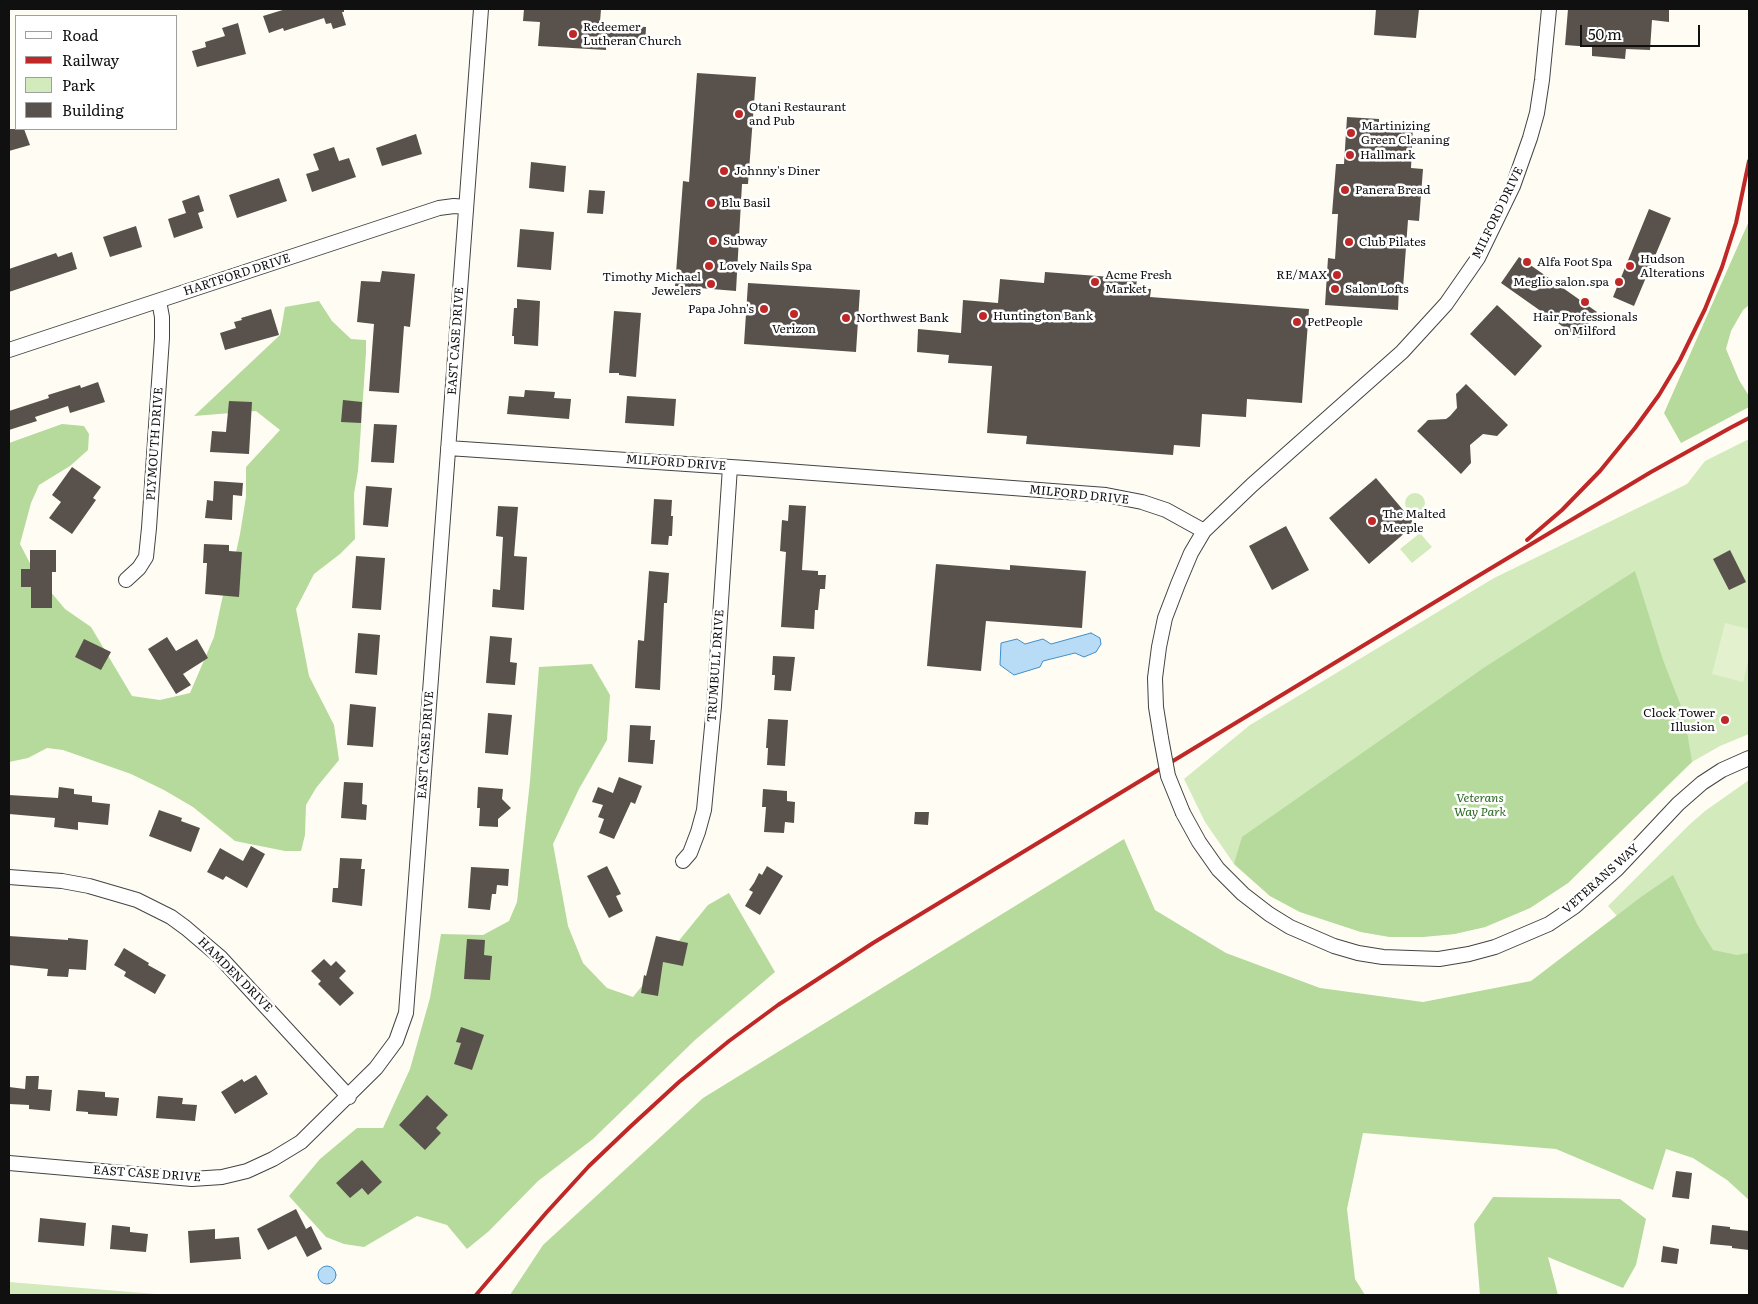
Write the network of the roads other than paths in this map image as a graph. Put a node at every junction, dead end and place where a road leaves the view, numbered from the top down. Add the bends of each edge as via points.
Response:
1 (481, 9) edge
2 (1549, 9) edge
3 (466, 207) junction
4 (159, 301) junction
5 (9, 350) edge
6 (448, 448) junction
7 (730, 467) junction
8 (1204, 532) junction
9 (126, 580) dead end
10 (1749, 758) edge
11 (684, 861) dead end
12 (9, 877) edge
13 (349, 1096) junction
14 (9, 1163) edge

1 - 3 street, EAST CASE DRIVE
2 - 8 street, MILFORD DRIVE via 1542,80 1530,138 1513,186 1478,258 1446,304 1402,352
3 - 4 street, HARTFORD DRIVE via 439,208
3 - 6 street, EAST CASE DRIVE
4 - 5 street, HARTFORD DRIVE
4 - 9 street, PLYMOUTH DRIVE via 162,338 146,556
6 - 7 street, MILFORD DRIVE
6 - 13 street, EAST CASE DRIVE via 406,1013 396,1041
7 - 8 street, MILFORD DRIVE via 1106,495 1166,510
7 - 11 street, TRUMBULL DRIVE via 704,810 690,853
8 - 10 street, VETERANS WAY, bridge via 1178,584 1159,648 1156,698 1168,776 1199,842 1218,869 1269,914 1334,946 1383,957 1439,959 1496,947 1549,924 1617,869 1702,783
12 - 13 street, HAMDEN DRIVE via 89,886 137,900 171,917 220,957
13 - 14 street, EAST CASE DRIVE via 294,1146 251,1170 222,1177 192,1179

